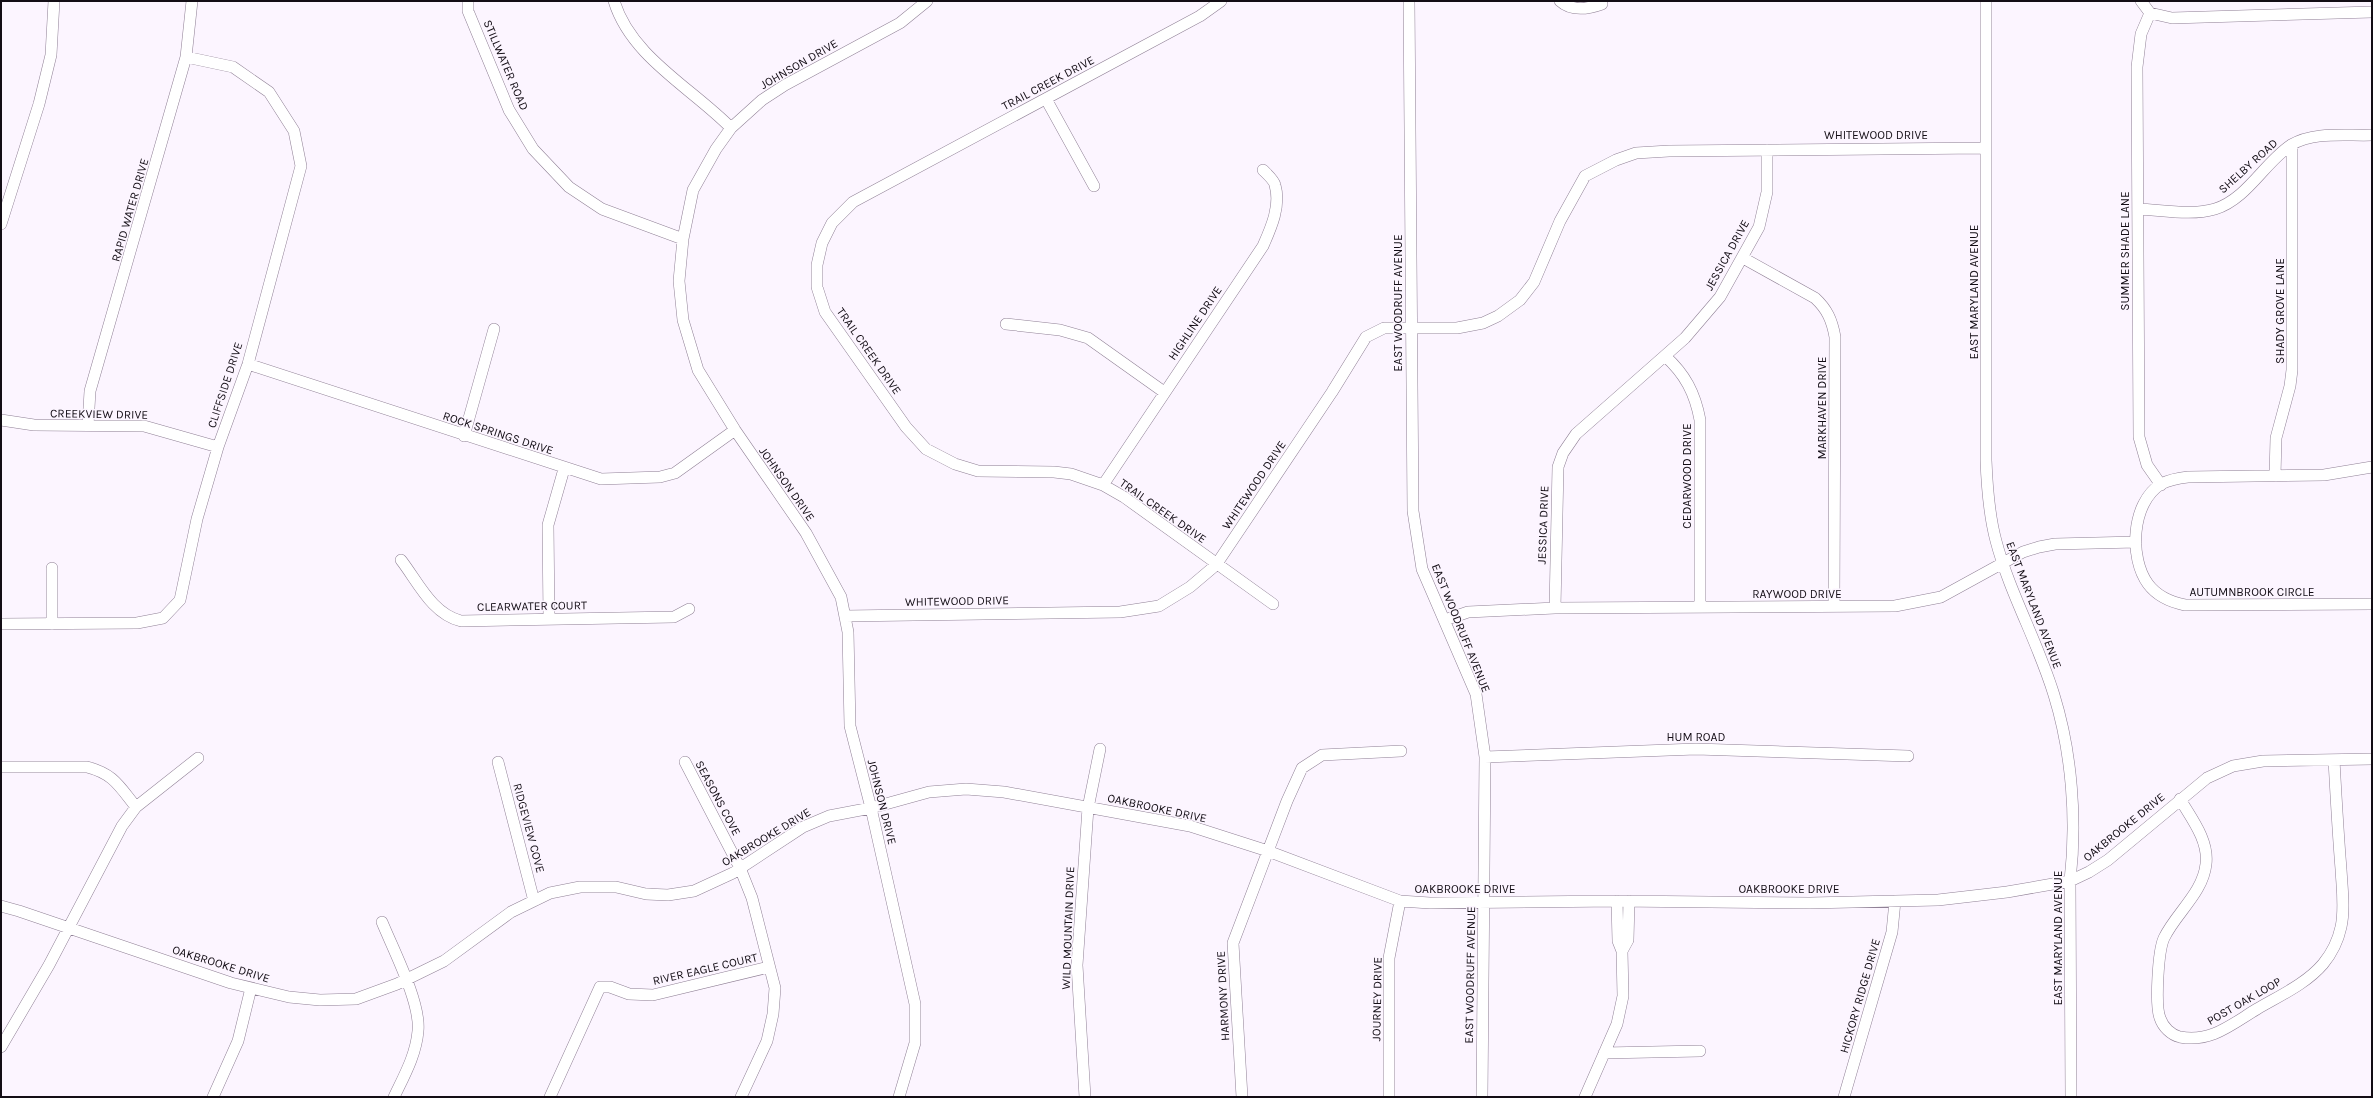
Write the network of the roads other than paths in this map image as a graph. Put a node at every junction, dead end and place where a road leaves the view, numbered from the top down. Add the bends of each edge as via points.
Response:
1 (54, 1) edge
2 (192, 1) edge
3 (468, 1) edge
4 (614, 1) edge
5 (927, 1) edge
6 (1221, 1) edge
7 (1409, 1) edge
8 (1560, 1) edge
9 (1986, 1) edge
10 (2141, 1) edge
11 (1602, 4) dead end
12 (2372, 12) edge
13 (2150, 13) junction
14 (186, 58) junction
15 (1046, 99) junction
16 (731, 128) junction
17 (2372, 135) edge
18 (2292, 145) junction
19 (1984, 148) junction
20 (1767, 150) junction
21 (1263, 170) dead end
22 (1094, 186) dead end
23 (2139, 209) junction
24 (1, 224) edge
25 (683, 239) junction
26 (1742, 258) junction
27 (1006, 324) dead end
28 (1411, 327) junction
29 (494, 329) dead end
30 (1665, 356) junction
31 (248, 364) junction
32 (1164, 392) junction
33 (1, 420) edge
34 (88, 425) junction
35 (735, 430) junction
36 (464, 436) junction
37 (218, 447) junction
38 (2372, 467) edge
39 (564, 469) junction
40 (2275, 476) junction
41 (1103, 485) junction
42 (2161, 485) junction
43 (2136, 542) junction
44 (401, 560) dead end
45 (2003, 563) junction
46 (1216, 565) junction
47 (52, 568) dead end
48 (1274, 604) dead end
49 (2372, 604) edge
50 (1834, 606) junction
51 (1700, 607) junction
52 (1555, 608) junction
53 (689, 609) dead end
54 (845, 616) junction
55 (549, 618) junction
56 (1445, 620) junction
57 (1, 624) edge
58 (52, 624) junction
59 (1100, 749) dead end
60 (1401, 751) dead end
61 (1908, 756) dead end
62 (1485, 757) junction
63 (198, 758) dead end
64 (2372, 759) edge
65 (2334, 760) junction
66 (498, 762) dead end
67 (685, 762) dead end
68 (1, 768) edge
69 (2180, 799) junction
70 (136, 807) junction
71 (871, 808) junction
72 (1088, 808) junction
73 (1268, 851) junction
74 (740, 868) junction
75 (2070, 882) junction
76 (534, 901) junction
77 (1400, 901) junction
78 (1623, 901) junction
79 (1895, 901) junction
80 (1483, 903) junction
81 (1, 906) edge
82 (382, 922) dead end
83 (68, 927) junction
84 (769, 967) junction
85 (406, 980) junction
86 (251, 988) junction
87 (1, 1047) edge
88 (1700, 1051) dead end
89 (1604, 1053) junction
90 (213, 1097) edge
91 (394, 1097) edge
92 (550, 1097) edge
93 (741, 1097) edge
94 (899, 1097) edge
95 (1085, 1097) edge
96 (1242, 1097) edge
97 (1389, 1097) edge
98 (1482, 1097) edge
99 (1585, 1097) edge
100 (1844, 1097) edge
101 (2071, 1097) edge

1 - 24 street via 51,55 39,104
2 - 14 street, RAPID WATER DRIVE
3 - 25 street, STILLWATER ROAD via 468,11 509,110 533,149 569,187 602,209
4 - 16 street via 631,36 652,59
5 - 16 street, JOHNSON DRIVE via 900,23 785,85 762,100
6 - 15 street, TRAIL CREEK DRIVE via 1200,16
7 - 28 street, EAST WOODRUFF AVENUE
8 - 11 street via 1566,6 1587,9
9 - 19 street, EAST MARYLAND AVENUE
10 - 13 street
12 - 13 street via 2178,18
13 - 23 street, SUMMER SHADE LANE via 2138,49
14 - 31 street, CLIFFSIDE DRIVE via 233,67 269,92 294,131 301,166
14 - 34 street, RAPID WATER DRIVE via 90,392
15 - 22 street
15 - 41 street, TRAIL CREEK DRIVE via 853,202 832,223 822,243 817,265 817,287 825,312 906,427 926,449 955,464 978,471 1054,472 1071,474
16 - 25 street, JOHNSON DRIVE via 693,190
17 - 18 street, SHELBY ROAD via 2313,137
18 - 23 street, SHELBY ROAD via 2232,201 2215,209
18 - 40 street, SHADY GROVE LANE via 2292,370 2276,438
19 - 20 street, WHITEWOOD DRIVE
19 - 45 street, EAST MARYLAND AVENUE via 1987,233 1986,460 1991,519
20 - 26 street, JESSICA DRIVE via 1765,206 1759,227
20 - 28 street via 1636,153 1598,169 1585,176 1572,198 1534,282 1508,311 1483,323 1457,328
21 - 32 street, HIGHLINE DRIVE via 1275,184 1276,199 1275,219 1263,246
23 - 42 street, SUMMER SHADE LANE via 2139,437 2147,465
25 - 35 street, JOHNSON DRIVE via 680,299 689,345 698,370
26 - 30 street, JESSICA DRIVE via 1720,297 1704,318
26 - 50 street, MARKHAVEN DRIVE via 1815,298 1823,306 1833,326
27 - 32 street via 1060,330 1088,338
28 - 46 street, WHITEWOOD DRIVE via 1384,328 1366,337
28 - 56 street, EAST WOODRUFF AVENUE via 1413,511 1422,569
29 - 36 street
30 - 51 street, CEDARWOOD DRIVE via 1688,383 1700,420
30 - 52 street, JESSICA DRIVE via 1576,434 1563,453 1558,467
31 - 36 street, ROCK SPRINGS DRIVE
31 - 37 street, CLIFFSIDE DRIVE
32 - 41 street, HIGHLINE DRIVE
33 - 34 street, CREEKVIEW DRIVE via 34,425
34 - 37 street, CREEKVIEW DRIVE via 144,426
35 - 39 street, ROCK SPRINGS DRIVE via 675,473 660,477 601,479
35 - 54 street, JOHNSON DRIVE via 806,533 841,597
36 - 39 street, ROCK SPRINGS DRIVE
37 - 58 street, CLIFFSIDE DRIVE via 197,519 180,600 173,609 163,618 137,623
38 - 40 street via 2324,475
39 - 55 street via 548,525
40 - 42 street via 2188,477
41 - 46 street, TRAIL CREEK DRIVE via 1124,497
42 - 43 street, AUTUMNBROOK CIRCLE via 2148,498 2140,515
43 - 45 street, RAYWOOD DRIVE via 2055,544 2023,552
43 - 49 street, AUTUMNBROOK CIRCLE via 2142,575 2158,594 2175,603 2200,607
44 - 55 street, CLEARWATER COURT via 439,611 450,618 461,621
45 - 50 street, RAYWOOD DRIVE via 1941,597 1895,606
45 - 75 street, EAST MARYLAND AVENUE via 2054,694 2063,730 2070,780
46 - 48 street, TRAIL CREEK DRIVE
46 - 54 street, WHITEWOOD DRIVE via 1190,587 1158,606 1120,612
47 - 58 street
50 - 51 street, RAYWOOD DRIVE
51 - 52 street, RAYWOOD DRIVE
52 - 56 street, RAYWOOD DRIVE via 1468,612
53 - 55 street, CLEARWATER COURT via 674,617
54 - 71 street, JOHNSON DRIVE via 850,676 850,726
56 - 62 street, EAST WOODRUFF AVENUE via 1476,694
57 - 58 street, CLIFFSIDE DRIVE
59 - 72 street, WILD MOUNTAIN DRIVE
60 - 73 street, HARMONY DRIVE via 1322,755 1302,768
61 - 62 street, HUM ROAD via 1696,749
62 - 80 street, EAST WOODRUFF AVENUE
63 - 70 street
64 - 65 street, OAKBROOKE DRIVE
65 - 69 street, OAKBROOKE DRIVE via 2263,760 2233,766 2207,778
65 - 69 street, POST OAK LOOP via 2343,910 2338,940 2332,953 2310,977 2220,1032 2194,1038 2180,1037 2170,1032 2164,1026 2158,1011 2158,957 2163,940 2195,893 2206,862 2201,837
66 - 76 street, RIDGEVIEW COVE
67 - 74 street, SEASONS COVE
68 - 70 street via 87,767 98,770 111,776
69 - 75 street, OAKBROOKE DRIVE via 2108,860
70 - 83 street via 122,826
71 - 72 street, OAKBROOKE DRIVE via 929,792 966,789 1004,792
71 - 74 street, OAKBROOKE DRIVE via 829,816 803,827
71 - 94 street, JOHNSON DRIVE via 915,1004 915,1043
72 - 73 street, OAKBROOKE DRIVE via 1190,826
72 - 95 street, WILD MOUNTAIN DRIVE via 1077,965
73 - 77 street, OAKBROOKE DRIVE
73 - 96 street, HARMONY DRIVE via 1233,943
74 - 76 street, OAKBROOKE DRIVE via 694,891 668,895 646,894 616,887 580,887 550,894
74 - 84 street, SEASONS COVE via 752,898
75 - 79 street, OAKBROOKE DRIVE via 1938,900
75 - 101 street, EAST MARYLAND AVENUE
76 - 85 street, OAKBROOKE DRIVE via 511,912 444,961
77 - 80 street, OAKBROOKE DRIVE
77 - 97 street, JOURNEY DRIVE via 1389,958
78 - 79 street, OAKBROOKE DRIVE
78 - 80 street, OAKBROOKE DRIVE
78 - 89 street via 1623,996 1617,1024
79 - 100 street, HICKORY RIDGE DRIVE via 1892,932
80 - 98 street, EAST WOODRUFF AVENUE
81 - 83 street, OAKBROOKE DRIVE
82 - 85 street
83 - 86 street, OAKBROOKE DRIVE
83 - 87 street
84 - 92 street, RIVER EAGLE COURT via 653,995 630,994 610,987 600,987
84 - 93 street, SEASONS COVE via 774,988 773,1014 767,1041
85 - 86 street, OAKBROOKE DRIVE via 356,999 320,1000 289,997
85 - 91 street via 416,1009 418,1030 414,1052
86 - 90 street via 238,1041
88 - 89 street
89 - 99 street

